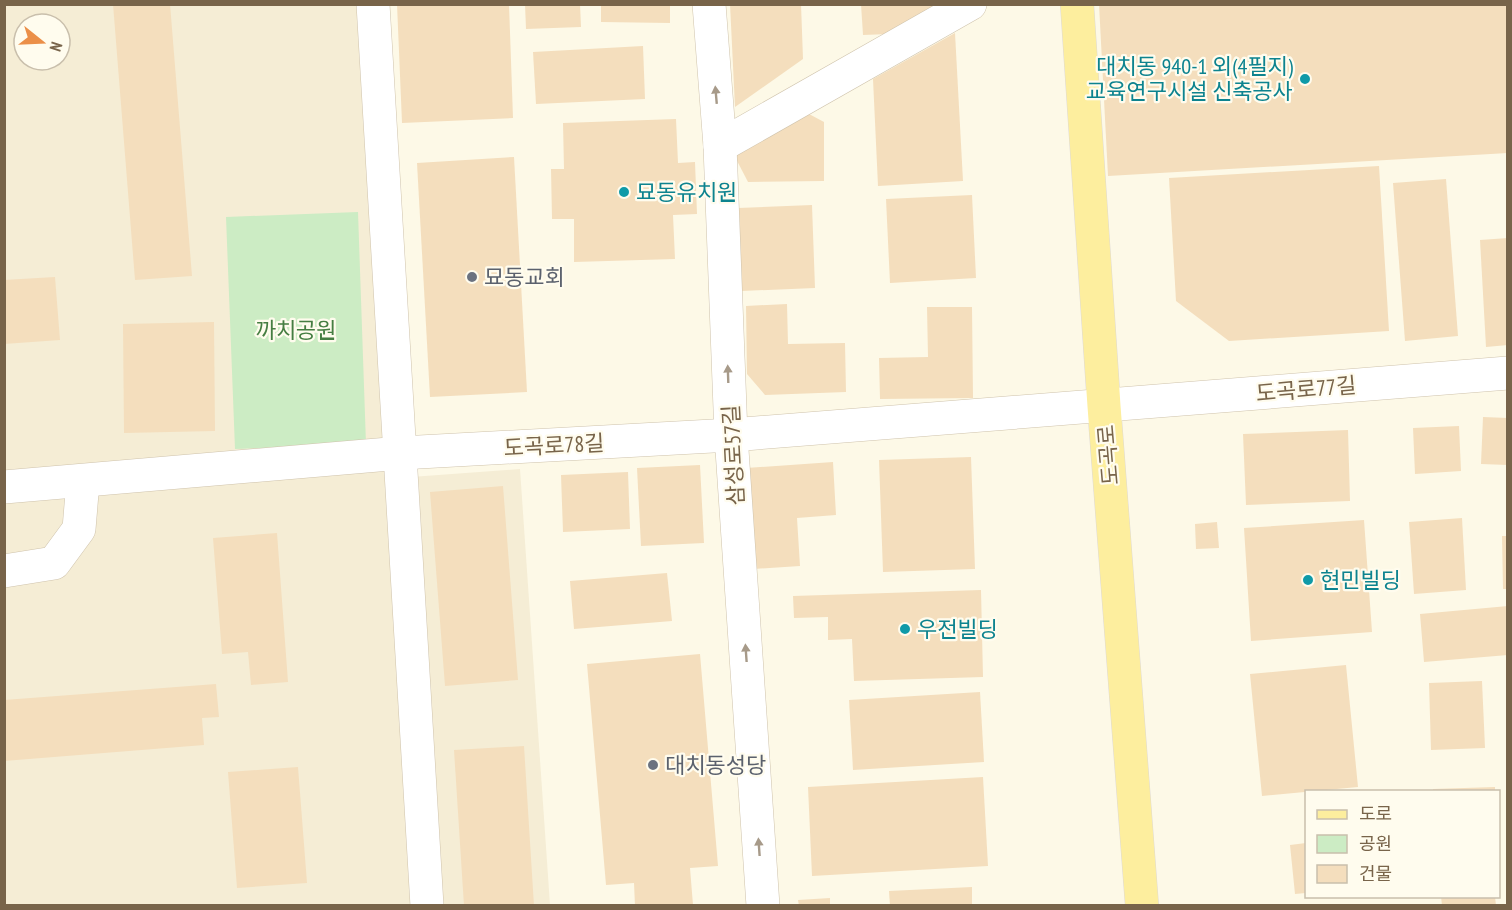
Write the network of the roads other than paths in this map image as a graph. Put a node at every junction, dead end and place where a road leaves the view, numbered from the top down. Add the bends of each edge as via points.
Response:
1 (373, 4) edge
2 (709, 4) edge
3 (970, 4) edge
4 (1077, 4) edge
5 (720, 146) junction
6 (1508, 373) edge
7 (1104, 406) junction
8 (731, 435) junction
9 (401, 453) junction
10 (83, 481) junction
11 (4, 487) edge
12 (4, 571) edge
13 (427, 906) edge
14 (763, 906) edge
15 (1142, 906) edge

1 - 9 street
5 -> 2 street, 삼성로57길
3 - 5 street
4 - 7 main road, 도곡로
8 -> 5 street, 삼성로57길
6 - 7 street, 도곡로77길
7 - 8 street, 도곡로78길
7 - 15 main road, 도곡로
8 - 9 street, 도곡로78길
14 -> 8 street, 삼성로57길
9 - 10 street, 도곡로78길
9 - 13 street
10 - 11 street, 도곡로78길
10 - 12 street via 79,529 54,563

